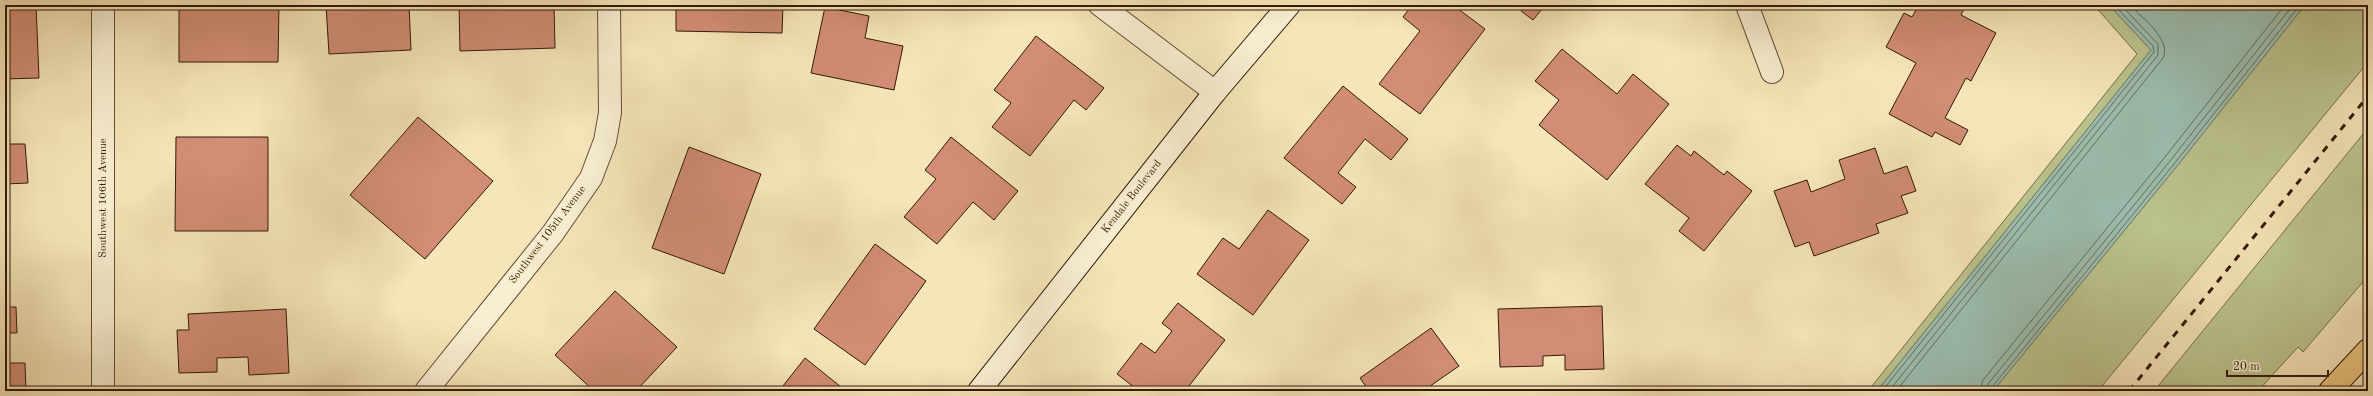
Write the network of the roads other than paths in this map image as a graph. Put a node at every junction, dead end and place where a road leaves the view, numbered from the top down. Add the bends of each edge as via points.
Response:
1 (103, 5) edge
2 (609, 5) edge
3 (1100, 5) edge
4 (1289, 5) edge
5 (1747, 5) edge
6 (1772, 72) dead end
7 (1215, 92) junction
8 (2368, 350) edge
9 (103, 391) edge
10 (426, 391) edge
11 (979, 391) edge
12 (2330, 391) edge

1 - 9 street, Southwest 106th Avenue
2 - 10 street, Southwest 105th Avenue via 610,113 605,141 590,178 552,233
3 - 7 street
4 - 7 street, Kendale Boulevard
5 - 6 street
7 - 11 street, Kendale Boulevard
8 - 12 highway

